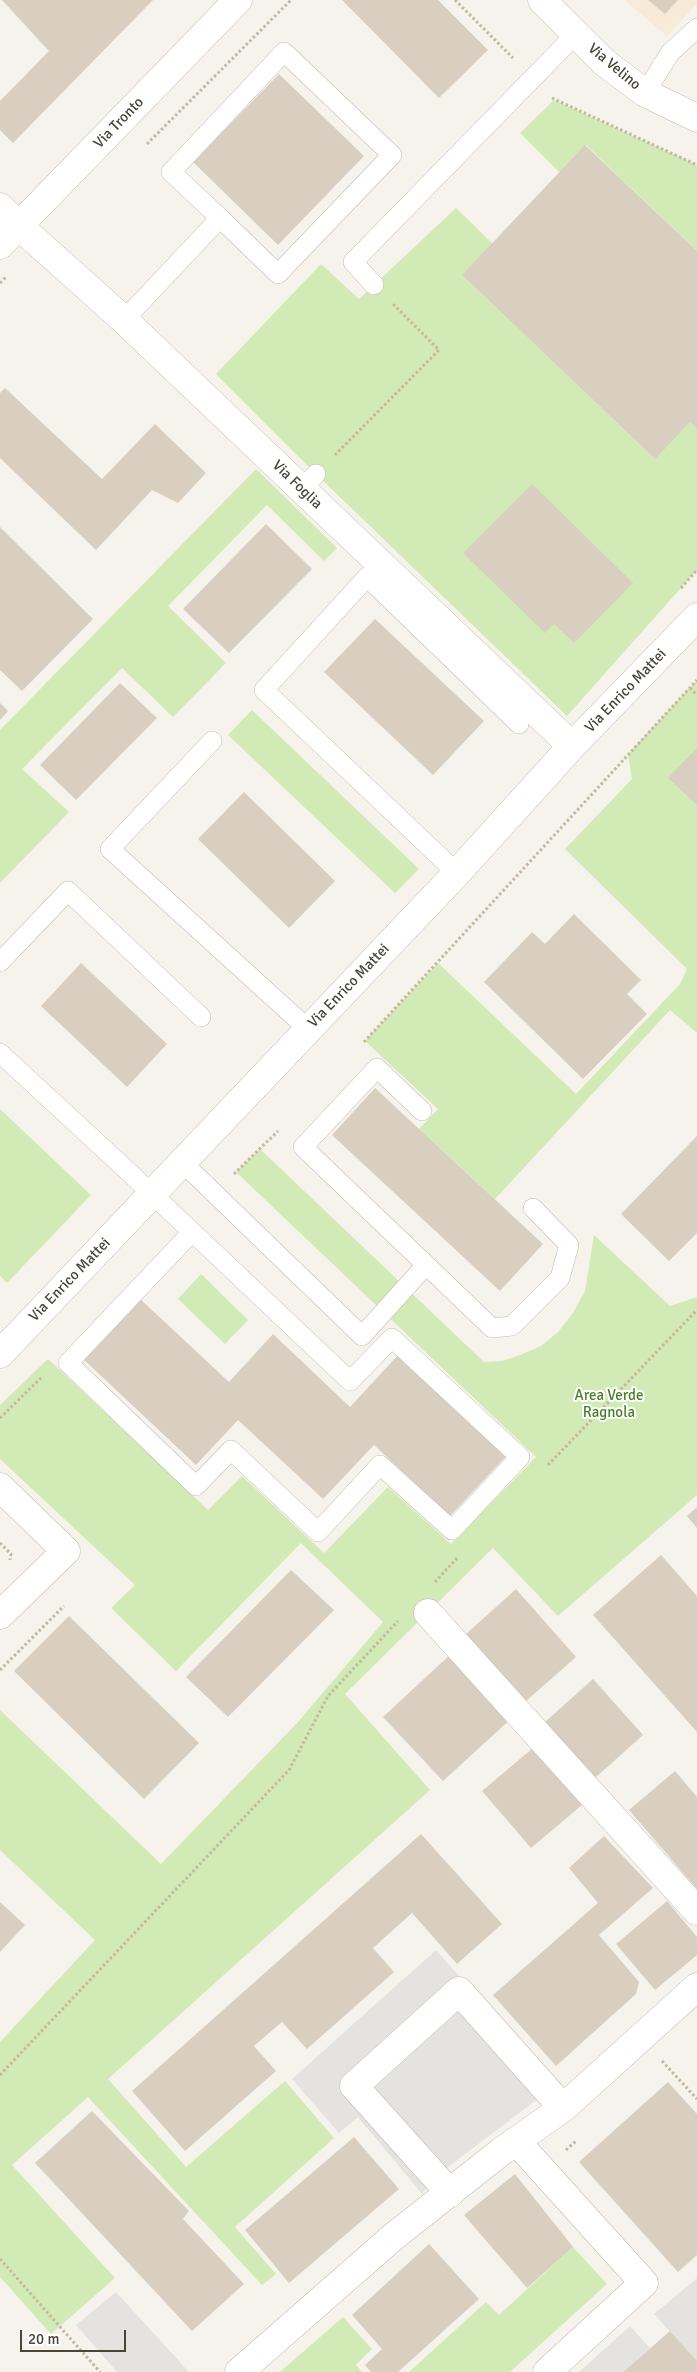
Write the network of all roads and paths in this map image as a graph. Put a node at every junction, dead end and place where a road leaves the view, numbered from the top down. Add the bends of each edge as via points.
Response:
1 (238, 0) edge
2 (291, 0) edge
3 (455, 0) edge
4 (542, 0) edge
5 (697, 28) edge
6 (576, 34) junction
7 (533, 79) junction
8 (645, 94) junction
9 (697, 118) edge
10 (146, 144) dead end
11 (697, 165) edge
12 (0, 207) edge
13 (220, 218) junction
14 (9, 236) edge
15 (374, 285) joint
16 (124, 320) junction
17 (308, 482) junction
18 (697, 617) edge
19 (697, 680) edge
20 (690, 688) junction
21 (697, 695) edge
22 (519, 724) dead end
23 (212, 741) dead end
24 (572, 746) junction
25 (457, 873) junction
26 (0, 962) edge
27 (201, 1017) dead end
28 (308, 1030) junction
29 (359, 1047) dead end
30 (0, 1053) edge
31 (422, 1111) dead end
32 (283, 1126) dead end
33 (182, 1162) junction
34 (214, 1192) junction
35 (152, 1195) junction
36 (533, 1208) dead end
37 (192, 1232) junction
38 (426, 1266) junction
39 (697, 1310) edge
40 (0, 1354) edge
41 (48, 1371) dead end
42 (0, 1418) edge
43 (546, 1466) dead end
44 (0, 1487) edge
45 (0, 1543) edge
46 (464, 1552) dead end
47 (9, 1567) dead end
48 (420, 1605) junction
49 (64, 1606) dead end
50 (0, 1615) edge
51 (0, 1670) edge
52 (697, 1911) edge
53 (697, 1987) edge
54 (669, 2054) dead end
55 (662, 2061) junction
56 (655, 2067) dead end
57 (0, 2075) edge
58 (697, 2098) edge
59 (563, 2108) junction
60 (583, 2135) dead end
61 (516, 2141) junction
62 (564, 2152) dead end
63 (450, 2193) junction
64 (0, 2260) edge
65 (100, 2372) edge
66 (239, 2372) edge
67 (547, 2372) edge

1 - 14 street, Via Tronto
2 - 10 path
3 - 7 path
4 - 6 street, Via Velino
5 - 8 lane via 670,53
6 - 7 lane
6 - 8 street, Via Velino via 605,63
7 - 11 path via 554,100
7 - 15 lane via 353,262
8 - 9 street, Via Velino
12 - 14 street, Via Foglia
13 - 13 lane via 278,274 392,155 284,52 171,172
13 - 16 lane
14 - 16 street, Via Foglia
15 - 17 path via 439,350
16 - 17 street, Via Foglia
17 - 24 street, Via Foglia
18 - 24 street, Via Enrico Mattei
19 - 20 path
20 - 21 path
20 - 29 path
22 - 25 lane via 367,578 264,690
23 - 28 lane via 110,849
24 - 25 street, Via Enrico Mattei
25 - 28 street, Via Enrico Mattei
26 - 27 lane via 68,891
28 - 33 street, Via Enrico Mattei
30 - 35 lane
31 - 38 lane via 377,1068 303,1147
32 - 34 path
33 - 34 lane
33 - 35 street, Via Enrico Mattei
34 - 38 lane via 362,1336
35 - 37 lane
35 - 40 street, Via Enrico Mattei
36 - 38 lane via 569,1245 560,1278 512,1326 492,1328
37 - 37 lane via 68,1363 196,1486 230,1450 318,1532 380,1465 452,1530 520,1457 392,1338 350,1381
39 - 43 path
41 - 42 path
44 - 50 street via 66,1551
45 - 47 path via 11,1554
46 - 48 path
48 - 52 street
48 - 57 path via 328,1696 289,1770
49 - 51 path
53 - 59 street
54 - 55 path
55 - 56 path
55 - 58 path
59 - 61 street
59 - 63 street via 459,1991 354,2086
60 - 62 path
61 - 63 street
61 - 67 street via 644,2284
63 - 66 street via 393,2236
64 - 65 path

